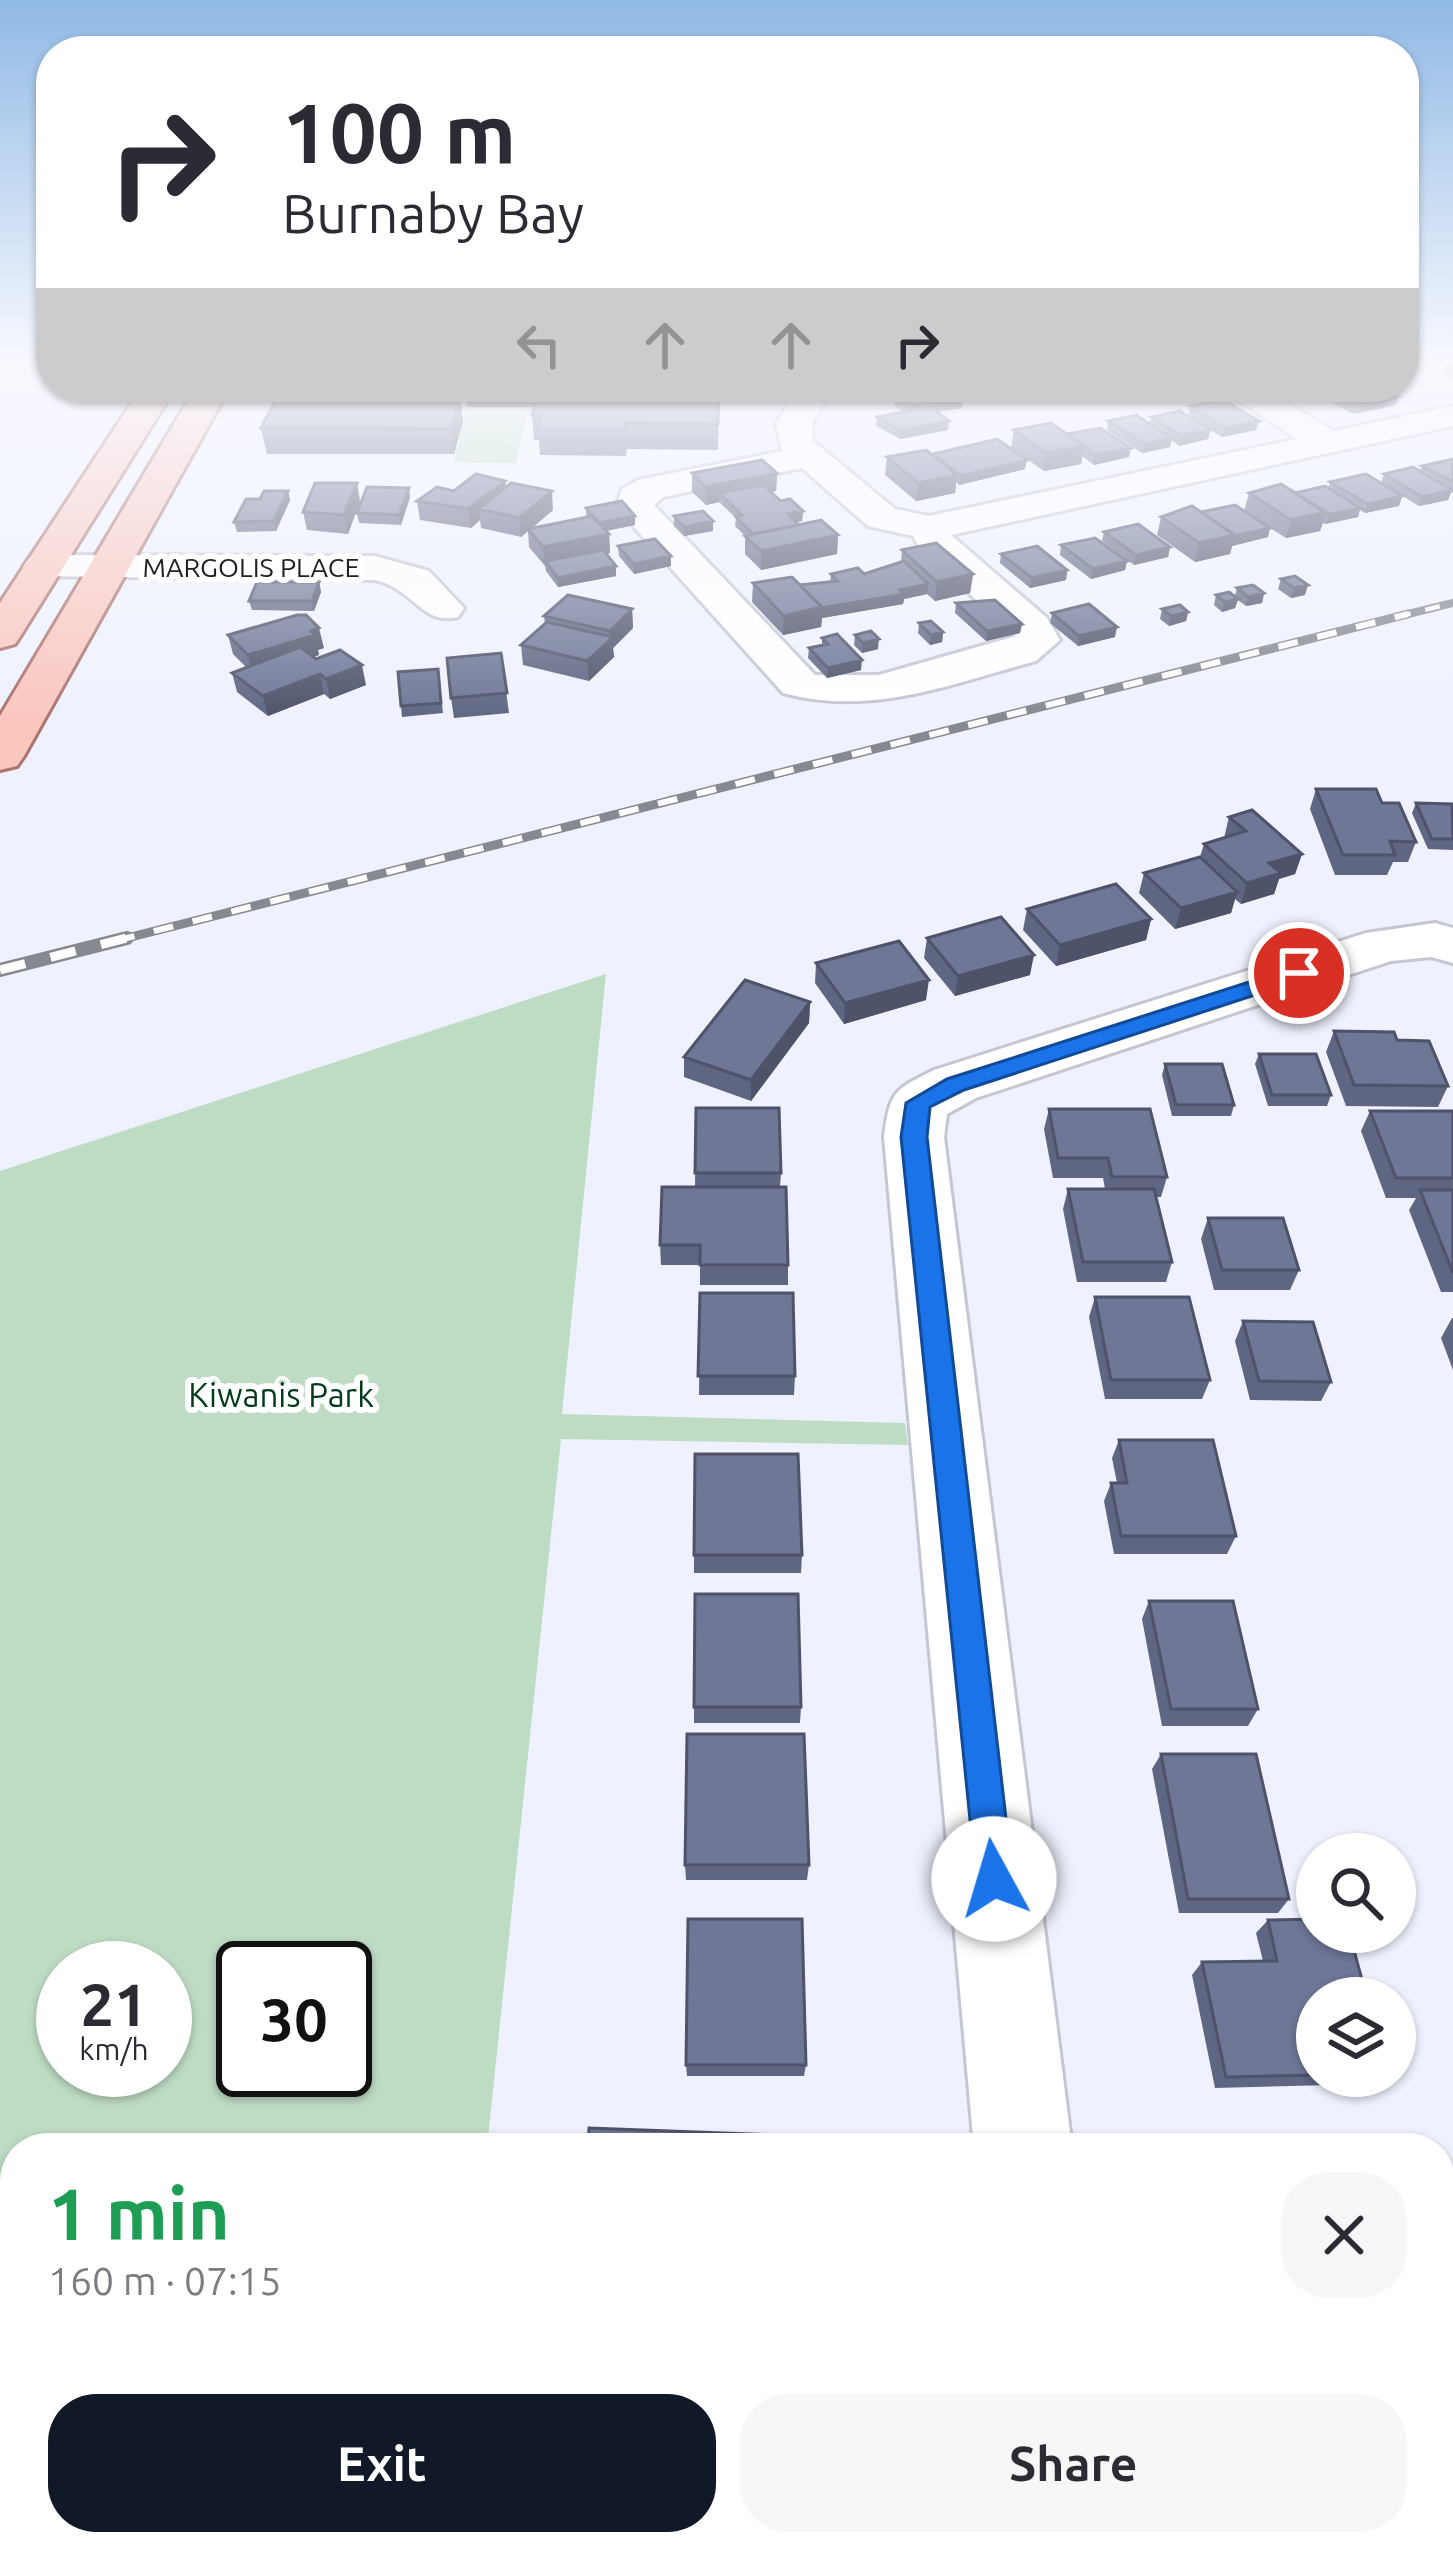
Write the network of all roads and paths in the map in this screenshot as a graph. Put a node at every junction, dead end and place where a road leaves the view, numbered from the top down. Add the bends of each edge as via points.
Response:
1 (98, 482) edge
2 (158, 482) edge
3 (679, 482) edge
4 (840, 482) edge
5 (1144, 482) edge
6 (929, 528) junction
7 (109, 566) junction
8 (43, 568) junction
9 (443, 608) dead end
10 (0, 634) edge
11 (3, 745) edge
12 (1453, 946) edge
13 (1022, 2133) edge

1 - 8 main road
2 - 7 main road
3 - 6 street via 650,488 635,506 799,684 822,694 1022,652 1039,640
4 - 6 street via 882,518
5 - 6 street
7 - 8 street, MARGOLIS PLACE
7 - 9 street, MARGOLIS PLACE via 375,568 429,585
7 - 11 main road
8 - 10 main road
12 - 13 street via 1385,945 955,1084 918,1103 914,1137

